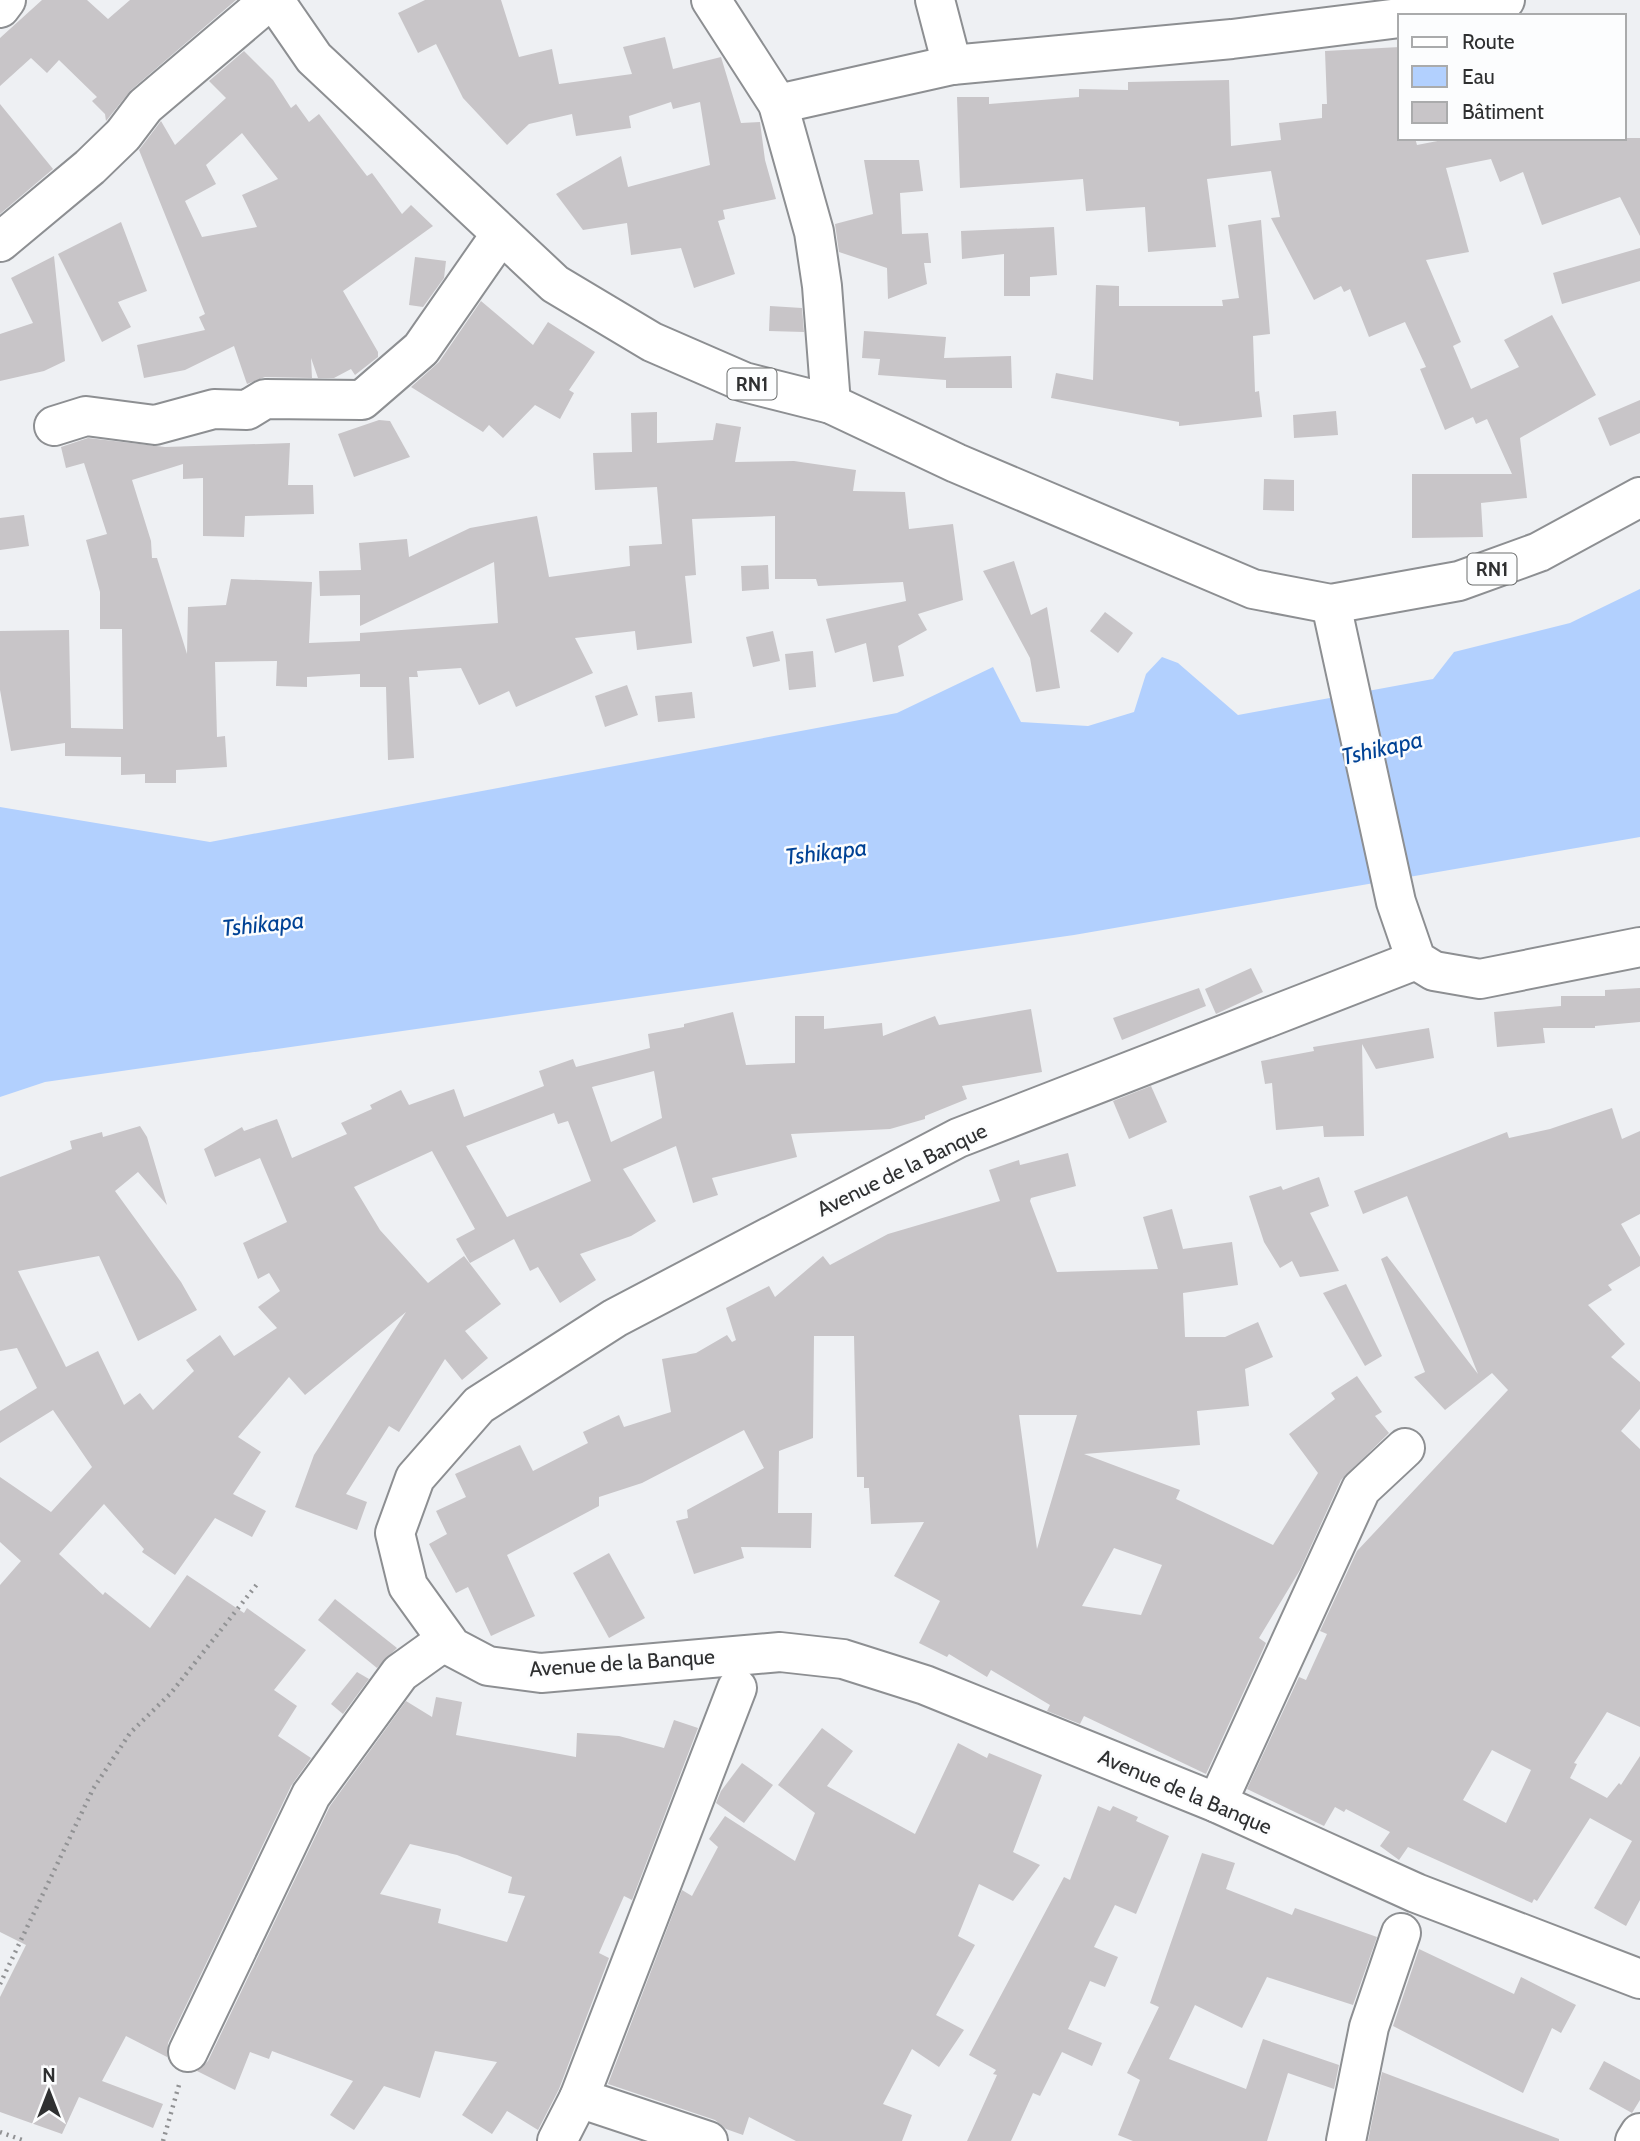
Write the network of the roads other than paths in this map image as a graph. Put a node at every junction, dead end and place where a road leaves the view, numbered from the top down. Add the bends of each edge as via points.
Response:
1 (6, 0) edge
2 (272, 0) edge
3 (711, 0) edge
4 (935, 0) edge
5 (1505, 0) edge
6 (0, 8) edge
7 (1425, 14) edge
8 (1398, 18) edge
9 (952, 65) junction
10 (778, 104) junction
11 (501, 234) junction
12 (0, 242) edge
13 (831, 404) junction
14 (54, 426) dead end
15 (1640, 497) edge
16 (1331, 604) junction
17 (1640, 947) edge
18 (1416, 960) junction
19 (1405, 1448) dead end
20 (446, 1640) junction
21 (737, 1688) dead end
22 (1217, 1803) junction
23 (1401, 1933) dead end
24 (1638, 1975) edge
25 (188, 2052) road end
26 (579, 2098) junction
27 (1640, 2133) edge
28 (557, 2141) edge
29 (708, 2141) edge
30 (1346, 2141) edge
31 (1635, 2141) edge

1 - 6 main road
2 - 11 main road, RN1 via 314,58
2 - 12 main road via 145,106 90,167
3 - 10 main road
4 - 9 main road
5 - 7 main road
8 - 9 main road
9 - 10 main road
10 - 13 main road via 814,232
11 - 13 main road, RN1 via 555,284 652,342 744,382
11 - 14 main road via 421,349 362,400 265,399 247,411 214,409 155,425 86,416
13 - 16 main road, RN1 via 956,463 1253,589
15 - 16 main road, RN1 via 1539,552 1459,581
16 - 18 main road via 1396,902
17 - 18 main road via 1480,979 1434,971
18 - 20 main road, Avenue de la Banque via 958,1138 615,1318 480,1405 415,1478 395,1532 408,1586
19 - 22 main road via 1361,1489
20 - 22 main road, Avenue de la Banque via 488,1666 541,1673 780,1652 843,1660 925,1685
20 - 25 main road via 400,1673 311,1795
21 - 26 main road
22 - 24 main road, Avenue de la Banque via 1416,1892
23 - 30 main road via 1369,2026
26 - 28 main road
26 - 29 main road
27 - 31 main road

